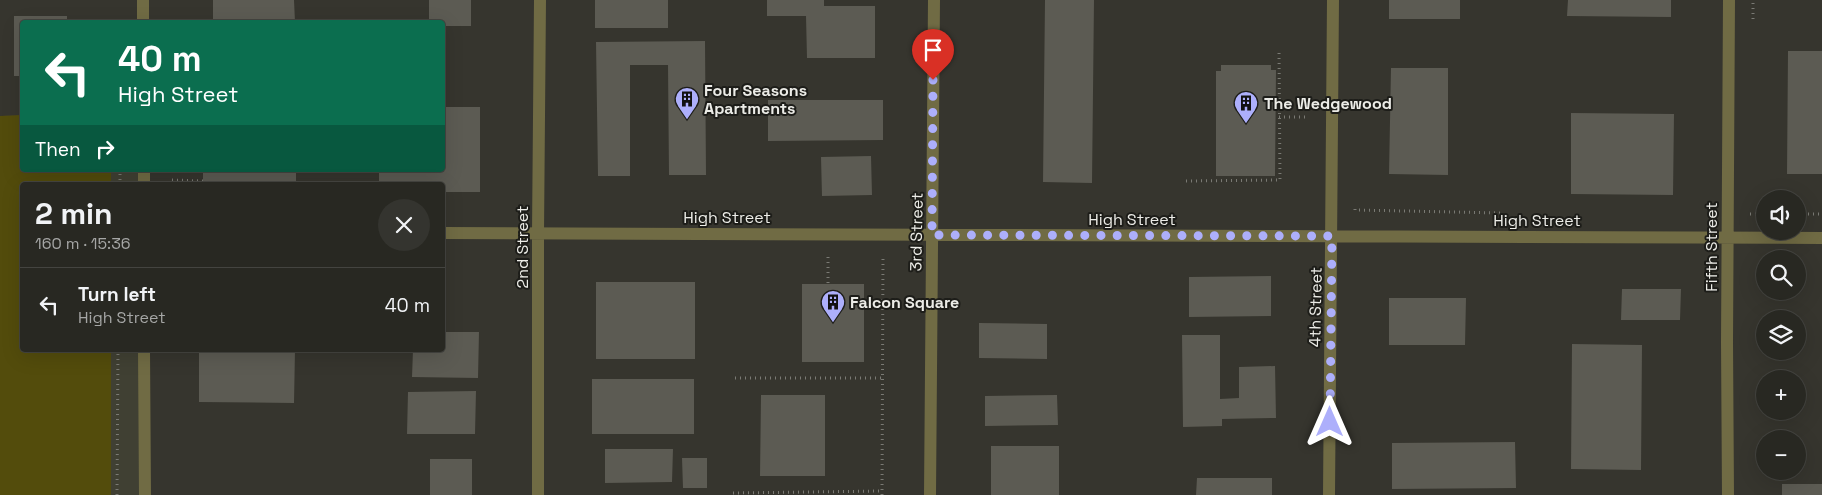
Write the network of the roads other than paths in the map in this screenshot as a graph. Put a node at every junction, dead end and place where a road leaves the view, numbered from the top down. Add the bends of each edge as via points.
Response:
1 (143, 0) edge
2 (540, 0) edge
3 (934, 0) edge
4 (1333, 0) edge
5 (1730, 0) edge
6 (143, 20) edge
7 (445, 233) edge
8 (538, 233) junction
9 (932, 235) junction
10 (1332, 236) junction
11 (1727, 238) junction
12 (1822, 238) edge
13 (144, 352) edge
14 (145, 495) edge
15 (538, 495) edge
16 (930, 495) edge
17 (1330, 495) edge
18 (1728, 495) edge

1 - 6 street
2 - 8 street, 2nd Street
3 - 9 street, 3rd Street
4 - 10 street, 4th Street
5 - 11 street, Fifth Street
7 - 8 street, High Street
8 - 9 street, High Street
8 - 15 street, 2nd Street
9 - 10 street, High Street
9 - 16 street, 3rd Street
10 - 11 street, High Street
10 - 17 street, 4th Street
11 - 12 street, High Street
11 - 18 street, Fifth Street
13 - 14 street

